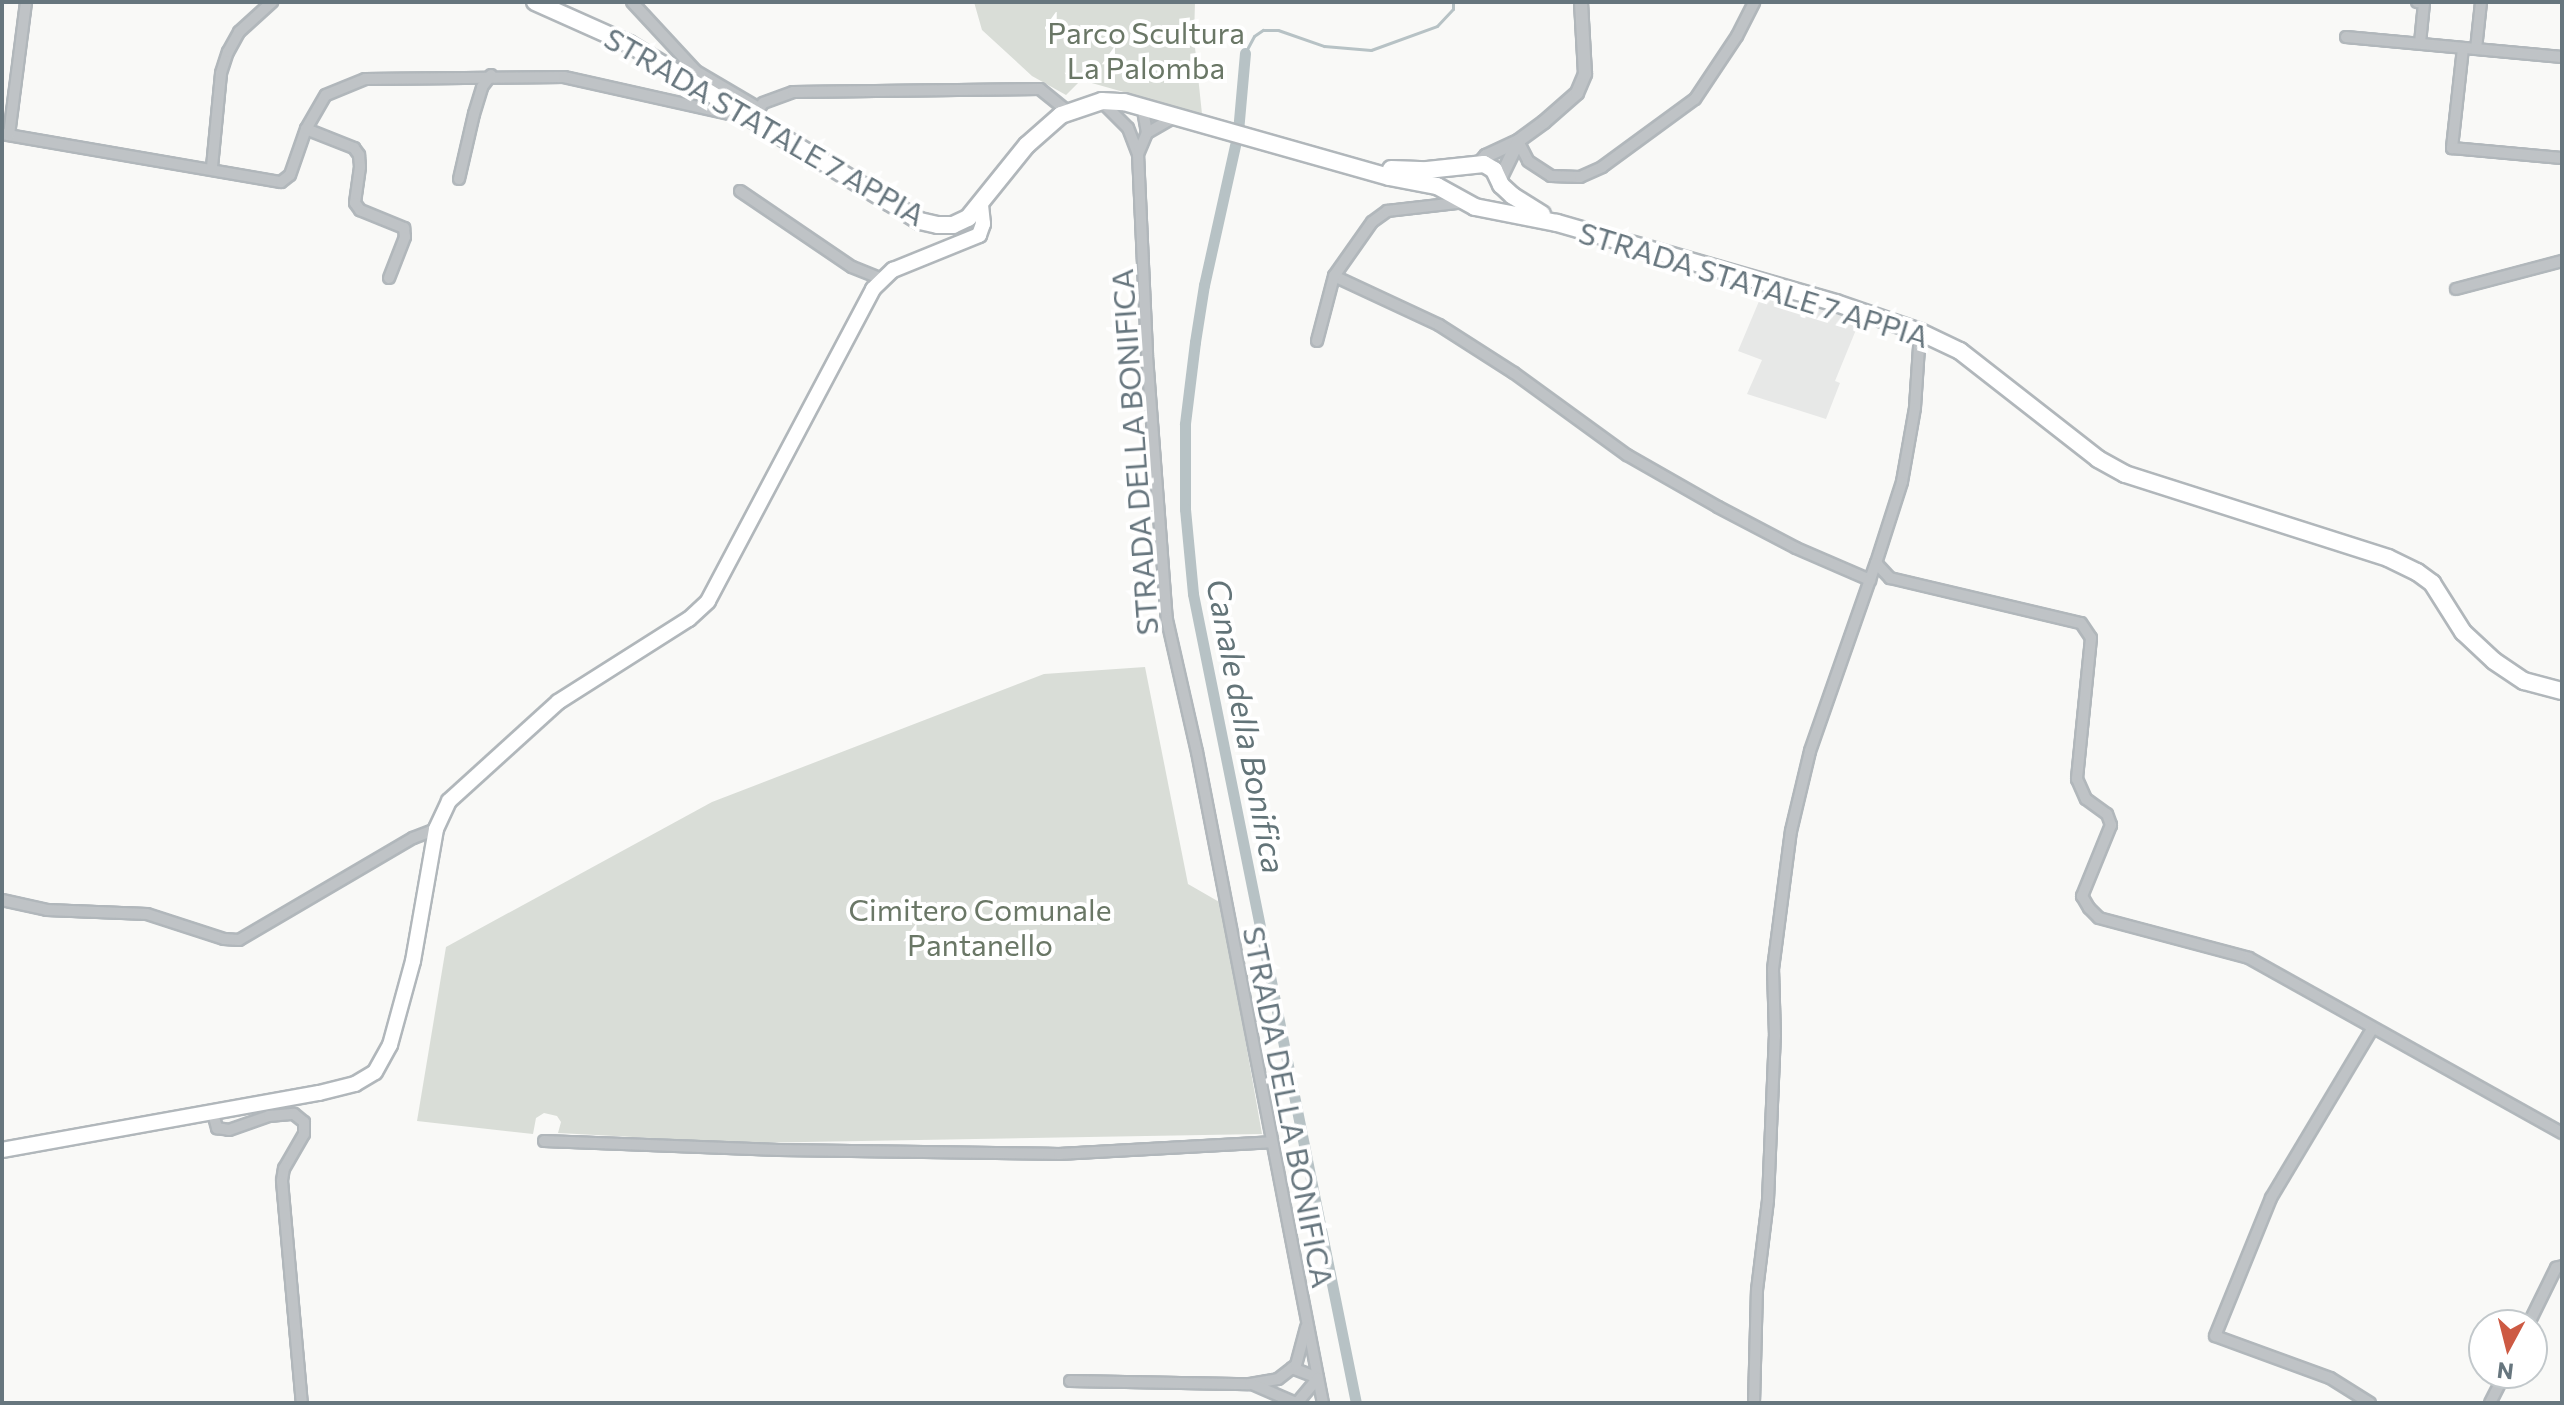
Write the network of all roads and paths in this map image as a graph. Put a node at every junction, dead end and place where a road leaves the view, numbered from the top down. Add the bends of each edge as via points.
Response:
1 (26, 2) edge
2 (272, 2) edge
3 (535, 2) edge
4 (632, 2) edge
5 (1581, 2) edge
6 (1754, 2) edge
7 (2417, 2) edge
8 (2481, 2) edge
9 (2346, 37) dead end
10 (2420, 43) junction
11 (2463, 48) junction
12 (2476, 49) junction
13 (2562, 57) edge
14 (491, 75) junction
15 (1102, 101) junction
16 (1142, 105) junction
17 (1068, 112) junction
18 (755, 113) junction
19 (1178, 115) junction
20 (1128, 128) junction
21 (306, 129) junction
22 (1147, 133) junction
23 (6, 134) edge
24 (1518, 141) junction
25 (1138, 154) junction
26 (2562, 158) edge
27 (1473, 166) junction
28 (212, 167) junction
29 (1371, 170) junction
30 (459, 179) dead end
31 (1501, 182) junction
32 (740, 191) dead end
33 (1463, 199) junction
34 (981, 205) junction
35 (1486, 206) junction
36 (1557, 223) junction
37 (2562, 261) edge
38 (1334, 276) junction
39 (389, 278) dead end
40 (882, 279) junction
41 (2456, 289) dead end
42 (1920, 332) junction
43 (1317, 341) dead end
44 (1876, 563) junction
45 (1870, 580) junction
46 (2562, 691) edge
47 (436, 829) junction
48 (2, 900) edge
49 (2372, 1029) junction
50 (213, 1113) junction
51 (2562, 1133) edge
52 (544, 1141) dead end
53 (1271, 1142) junction
54 (2, 1150) edge
55 (2562, 1266) edge
56 (2536, 1309) edge
57 (1307, 1326) junction
58 (1292, 1368) junction
59 (1318, 1378) junction
60 (1070, 1381) dead end
61 (1250, 1384) junction
62 (302, 1403) edge
63 (1296, 1403) edge
64 (1323, 1403) edge
65 (1754, 1403) edge
66 (2370, 1403) edge

1 - 23 street
2 - 28 street via 239,32 228,52 221,73
3 - 18 main road, STRADA STATALE 7 APPIA via 629,44
4 - 18 street via 696,71
5 - 24 street via 1586,55 1582,84 1566,104
6 - 24 street via 1695,99 1602,167 1580,177 1551,176 1528,161
7 - 10 street via 2424,3
8 - 12 street
9 - 10 street
10 - 11 street
11 - 12 street
11 - 26 street via 2452,148
12 - 13 street
14 - 18 street via 564,77
14 - 21 street via 365,79 326,95
14 - 30 street via 482,87
15 - 16 main road, STRADA STATALE 7 APPIA
15 - 17 main road, STRADA STATALE 7 APPIA
15 - 20 street
16 - 19 main road, STRADA STATALE 7 APPIA
16 - 20 street
16 - 22 street
17 - 18 street via 1040,89 793,92
17 - 34 main road, STRADA STATALE 7 APPIA via 1027,145
18 - 34 main road, STRADA STATALE 7 APPIA via 920,221 953,225
19 - 22 street
19 - 29 main road, STRADA STATALE 7 APPIA
20 - 25 street
21 - 28 street via 290,175 281,182
21 - 39 street via 354,148 360,167 355,203 404,228
22 - 25 street
23 - 28 street
24 - 27 street
24 - 31 street
25 - 53 street, STRADA DELLA BONIFICA via 1167,620
27 - 29 main road, STRADA STATALE 7 APPIA
27 - 31 main road, STRADA STATALE 7 APPIA via 1490,166
27 - 33 main road via 1458,181
29 - 33 main road, STRADA STATALE 7 APPIA via 1437,186
31 - 35 main road via 1499,196
31 - 36 main road, STRADA STATALE 7 APPIA via 1532,210
32 - 40 street via 852,267
33 - 35 main road, STRADA STATALE 7 APPIA via 1475,207
33 - 38 street via 1387,211 1372,222
34 - 40 main road via 979,235
35 - 36 main road, STRADA STATALE 7 APPIA
36 - 42 main road, STRADA STATALE 7 APPIA via 1738,273
37 - 41 street
38 - 43 street
38 - 45 street via 1439,325 1627,455 1718,507
40 - 47 main road via 708,601 689,619 558,702 449,801
42 - 44 street via 1915,408 1902,482
42 - 46 main road, STRADA STATALE 7 APPIA via 1960,351 2098,459 2125,474 2362,549 2417,572 2432,583 2463,632 2494,661 2524,681
44 - 45 street
44 - 49 street via 1890,578 2081,623 2091,638 2077,779 2086,799 2107,814 2111,825 2082,896 2099,918 2249,958
45 - 65 street via 1800,784 1781,896 1773,969 1768,1200
47 - 48 street via 239,940 147,914 47,910
47 - 50 main road via 413,961 390,1045 375,1072 355,1084
49 - 51 street
49 - 66 street via 2271,1198 2215,1336 2330,1378
50 - 54 main road
50 - 62 street via 217,1128 229,1130 269,1116 294,1114 304,1122 304,1134 282,1181
52 - 53 street via 1059,1154
53 - 57 street, STRADA DELLA BONIFICA
55 - 56 street via 2556,1268
57 - 58 street
57 - 59 street, STRADA DELLA BONIFICA
58 - 59 street
58 - 61 street via 1278,1379
59 - 63 street
59 - 64 street, STRADA DELLA BONIFICA
60 - 61 street
61 - 63 street

